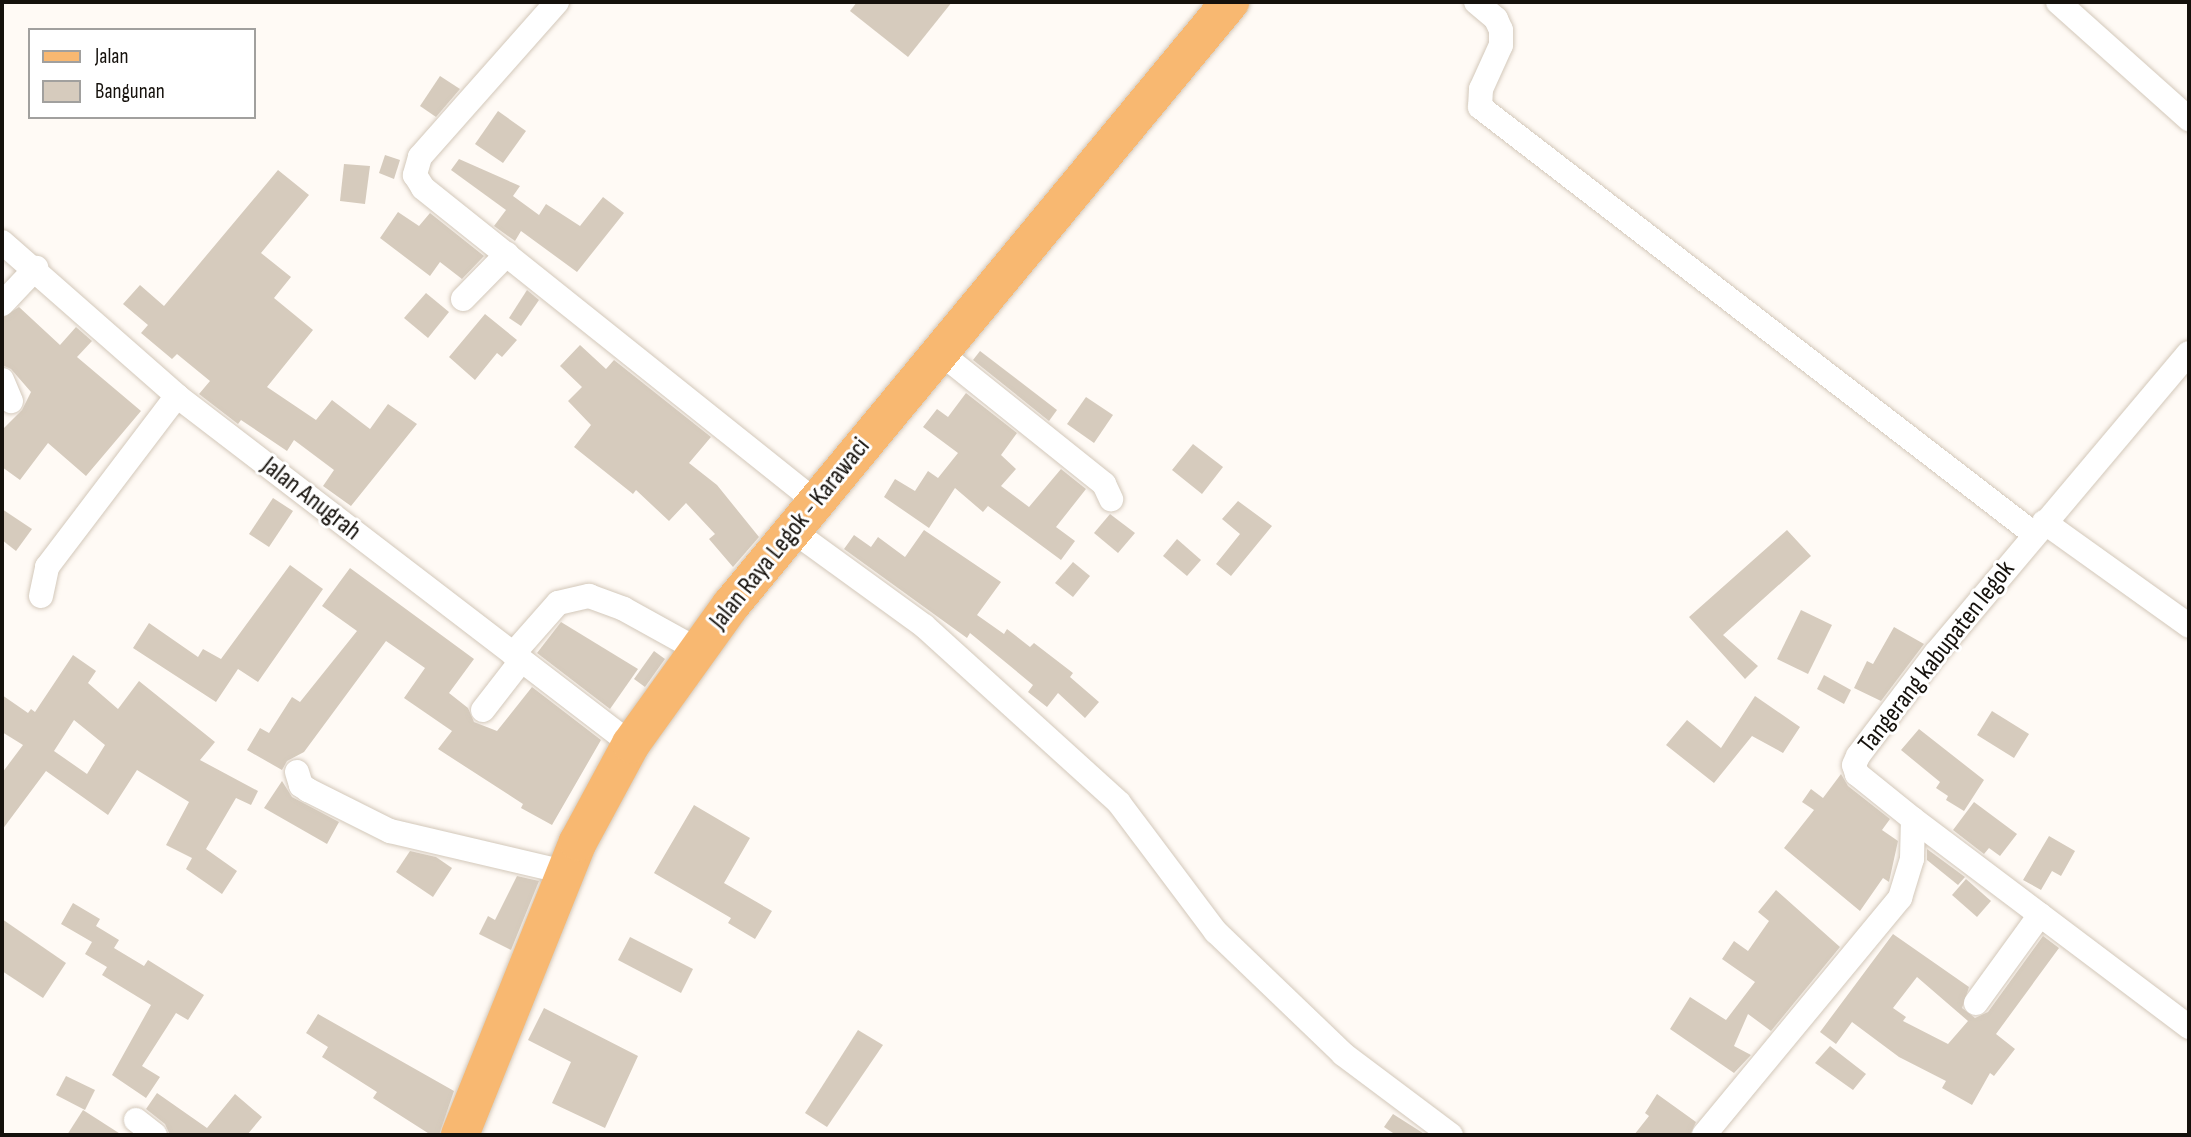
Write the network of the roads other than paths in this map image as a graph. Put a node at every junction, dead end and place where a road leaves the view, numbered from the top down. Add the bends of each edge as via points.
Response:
1 (557, 2) edge
2 (1230, 2) edge
3 (1476, 2) edge
4 (2058, 2) edge
5 (2189, 119) edge
6 (2, 242) edge
7 (507, 254) junction
8 (36, 268) junction
9 (463, 299) dead end
10 (2, 304) edge
11 (939, 351) junction
12 (2189, 353) edge
13 (177, 396) junction
14 (1111, 499) dead end
15 (804, 516) junction
16 (2039, 528) junction
17 (41, 596) dead end
18 (2189, 626) edge
19 (698, 650) junction
20 (517, 657) junction
21 (483, 710) dead end
22 (631, 744) junction
23 (297, 772) dead end
24 (1913, 819) junction
25 (565, 872) junction
26 (2040, 915) junction
27 (1976, 1003) dead end
28 (2189, 1027) edge
29 (460, 1135) edge
30 (1451, 1135) edge
31 (1704, 1135) edge

1 - 7 street via 420,157 415,175 423,188
2 - 11 main road, Jalan Raya Legok - Karawaci
3 - 16 street via 1496,19 1501,30 1501,45 1481,89 1480,107
4 - 5 street
6 - 8 street, Jalan Anugrah
7 - 9 street
7 - 15 street
8 - 10 street
8 - 13 street, Jalan Anugrah
11 - 14 street via 1104,484
11 - 15 main road, Jalan Raya Legok - Karawaci
12 - 16 street, Tangerang kabupaten legok
13 - 17 street via 47,567
13 - 20 street, Jalan Anugrah
15 - 19 main road, Jalan Raya Legok - Karawaci
15 - 30 street via 1119,803 1216,932 1343,1054
16 - 18 street
16 - 24 street, Tangerang kabupaten legok via 1936,653 1854,765 1857,774
19 - 20 street via 624,609 589,596 558,603
19 - 22 main road, Jalan Raya Legok - Karawaci
20 - 21 street
20 - 22 street, Jalan Anugrah
22 - 25 main road, Jalan Raya Legok - Karawaci
23 - 25 street via 301,785 390,831
24 - 26 street
24 - 31 street via 1912,859 1900,898
25 - 29 main road, Jalan Raya Legok - Karawaci
26 - 27 street
26 - 28 street

